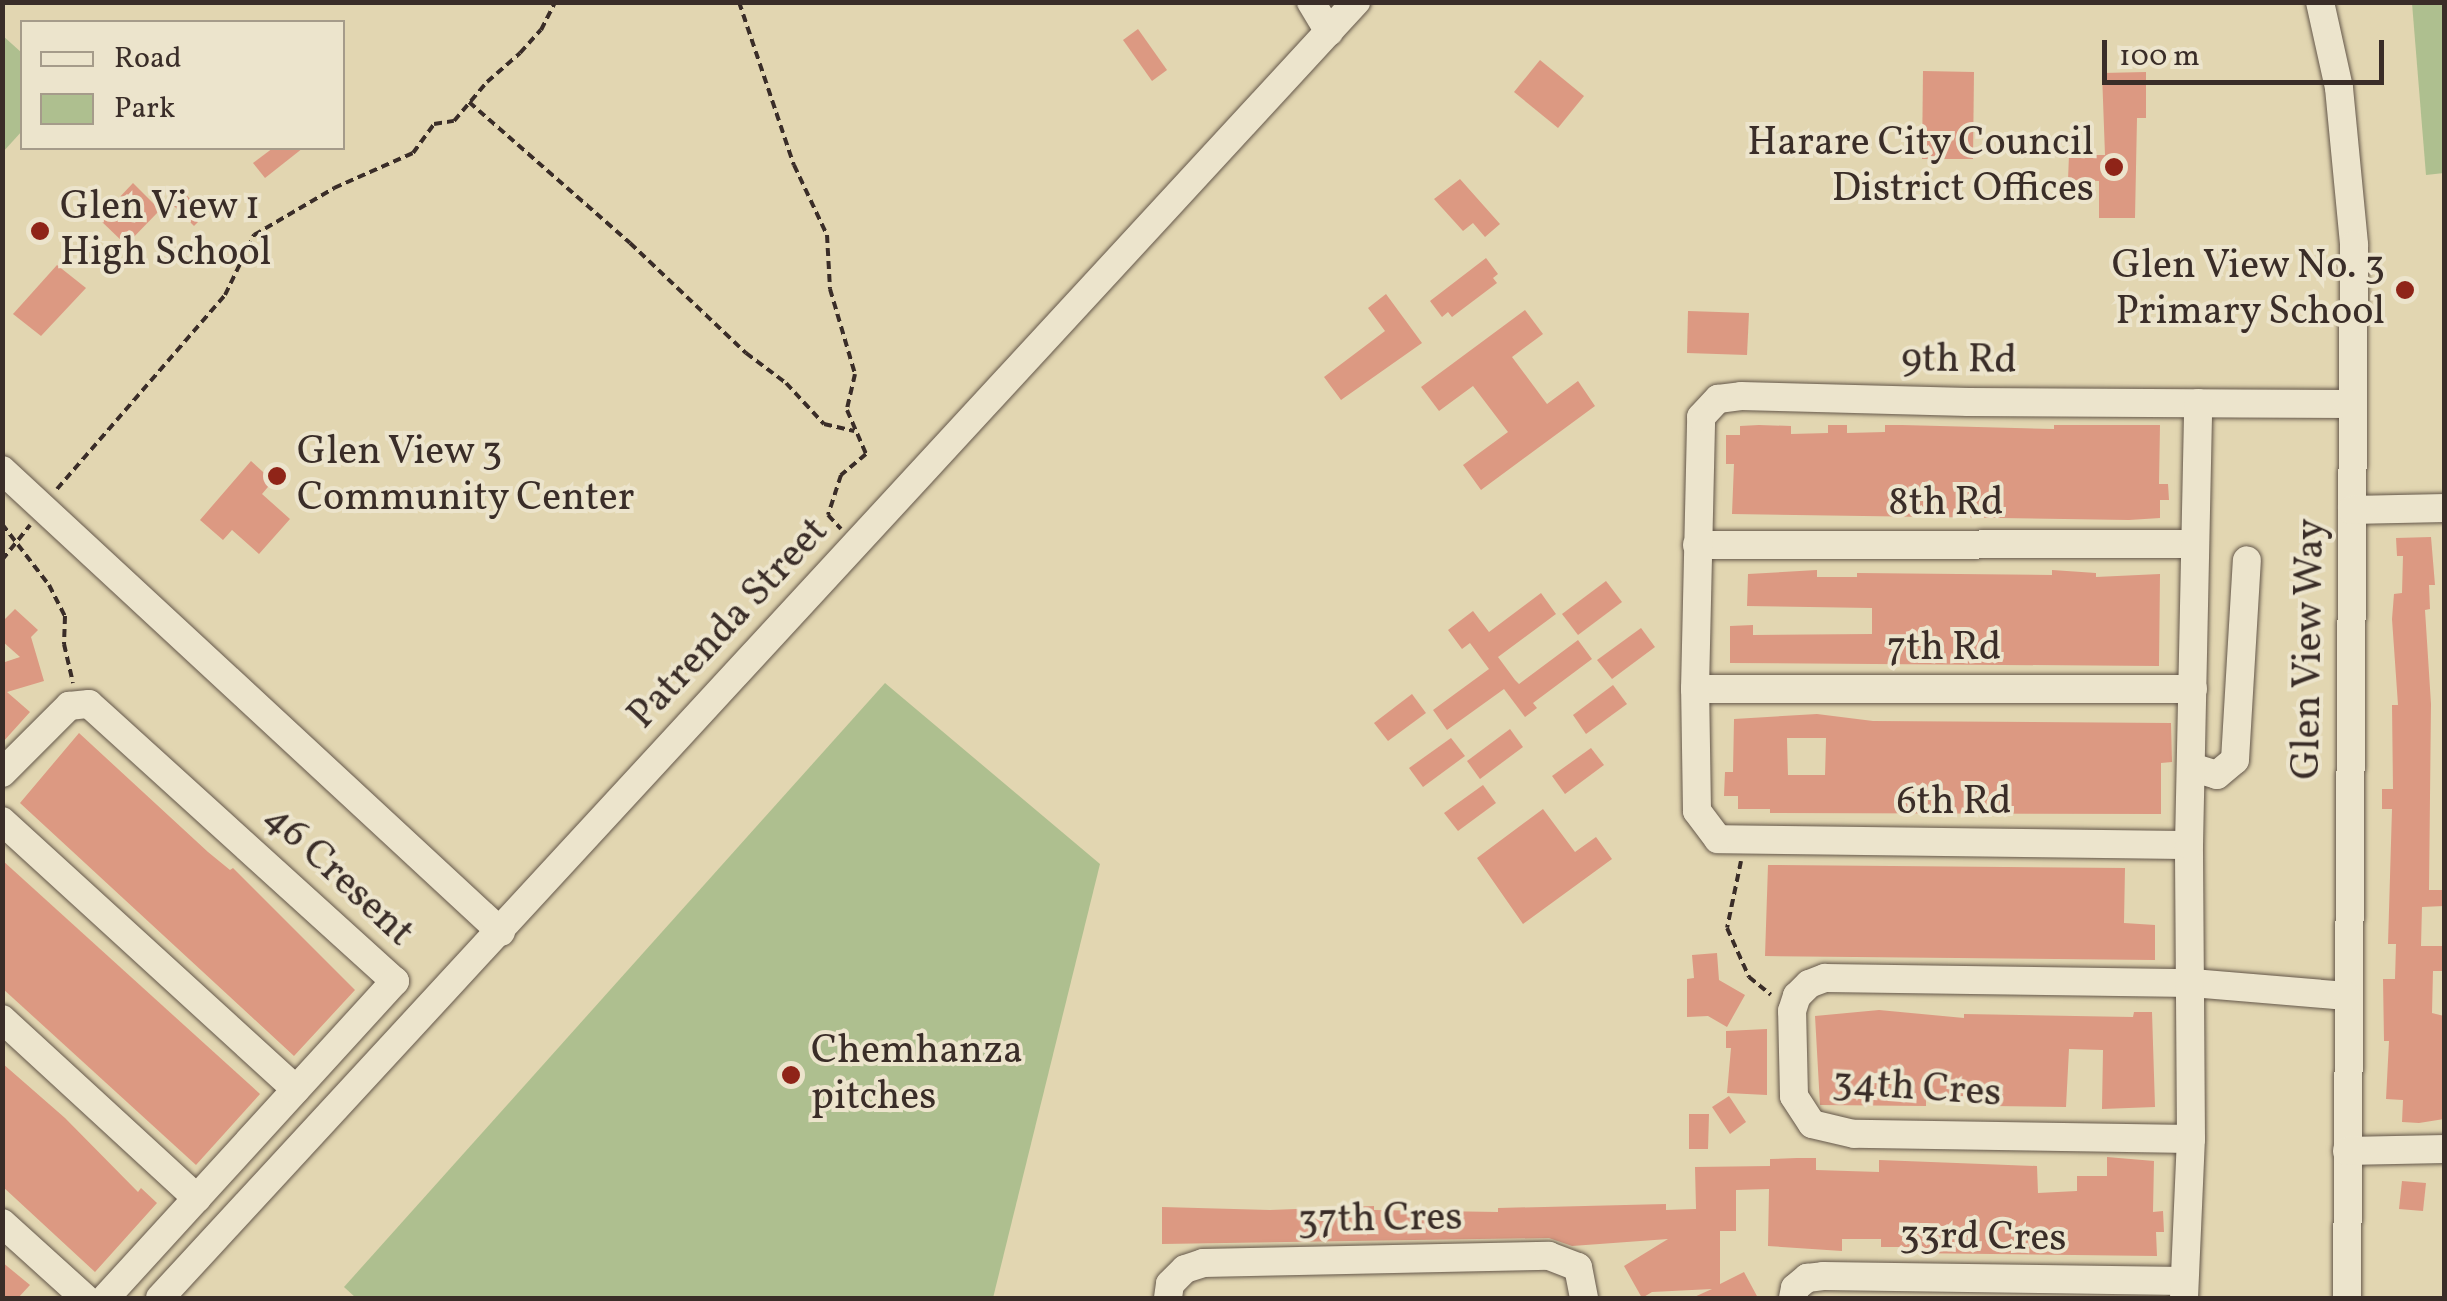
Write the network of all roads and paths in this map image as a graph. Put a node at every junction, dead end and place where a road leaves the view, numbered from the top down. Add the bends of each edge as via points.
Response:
1 (555, 2) edge
2 (738, 2) edge
3 (1311, 2) edge
4 (1356, 2) edge
5 (2320, 2) edge
6 (1329, 32) junction
7 (470, 102) junction
8 (2198, 404) junction
9 (2352, 404) junction
10 (855, 432) junction
11 (2, 470) edge
12 (42, 506) junction
13 (2444, 508) edge
14 (2352, 510) junction
15 (2, 524) edge
16 (2195, 544) junction
17 (18, 545) junction
18 (1697, 545) junction
19 (856, 546) junction
20 (2, 560) edge
21 (2248, 560) dead end
22 (1695, 689) junction
23 (2193, 690) junction
24 (78, 702) junction
25 (2191, 767) junction
26 (2, 773) edge
27 (2, 821) edge
28 (1731, 840) junction
29 (2189, 845) junction
30 (501, 932) junction
31 (2192, 984) junction
32 (2346, 996) junction
33 (1792, 1011) junction
34 (2, 1019) edge
35 (296, 1089) junction
36 (2191, 1139) junction
37 (2444, 1149) edge
38 (2348, 1151) junction
39 (198, 1198) junction
40 (2, 1223) edge
41 (2184, 1290) edge
42 (85, 1298) edge
43 (106, 1298) edge
44 (160, 1298) edge
45 (1168, 1298) edge
46 (1584, 1298) edge
47 (1793, 1298) edge
48 (2348, 1298) edge

1 - 7 path via 541,30
2 - 10 path via 794,164 827,234 830,290 855,374 847,410
3 - 6 street
4 - 6 street, Patrenda Street
5 - 9 street, Glen View Way via 2339,88 2352,225
6 - 19 street, Patrenda Street
7 - 10 path via 824,424
7 - 12 path via 454,121 434,124 413,154 334,188 254,236 224,295
8 - 9 street, 9th Rd
8 - 16 street
8 - 18 street, 9th Rd via 1718,400 1698,432
9 - 14 street, Glen View Way
10 - 19 path via 866,454 841,475 828,515
11 - 12 street
12 - 17 path
12 - 30 street
13 - 14 street
14 - 32 street, Glen View Way
15 - 17 path
16 - 18 street, 8th Rd
16 - 23 street
17 - 20 path
17 - 24 path via 65,616 64,644
18 - 22 street
19 - 30 street, Patrenda Street
21 - 25 street via 2235,760 2217,775
22 - 23 street, 7th Rd
22 - 28 street via 1698,810
23 - 25 street
24 - 26 street
24 - 35 street, 46 Cresent via 100,713 395,981
25 - 29 street
27 - 35 street
28 - 29 street, 6th Rd
28 - 33 path via 1727,928 1749,977
29 - 31 street
30 - 44 street, Patrenda Street
31 - 32 street
31 - 33 street via 1826,978 1797,996
31 - 36 street
32 - 38 street, Glen View Way
33 - 36 street, 34th Cres via 1794,1096 1812,1124 1831,1130
34 - 39 street
35 - 39 street
36 - 41 street
37 - 38 street
38 - 48 street, Glen View Way
39 - 43 street
40 - 42 street
41 - 47 street, 33rd Cres via 1823,1276 1807,1278
45 - 46 street, 37th Cres via 1170,1284 1203,1263 1549,1256 1578,1267

